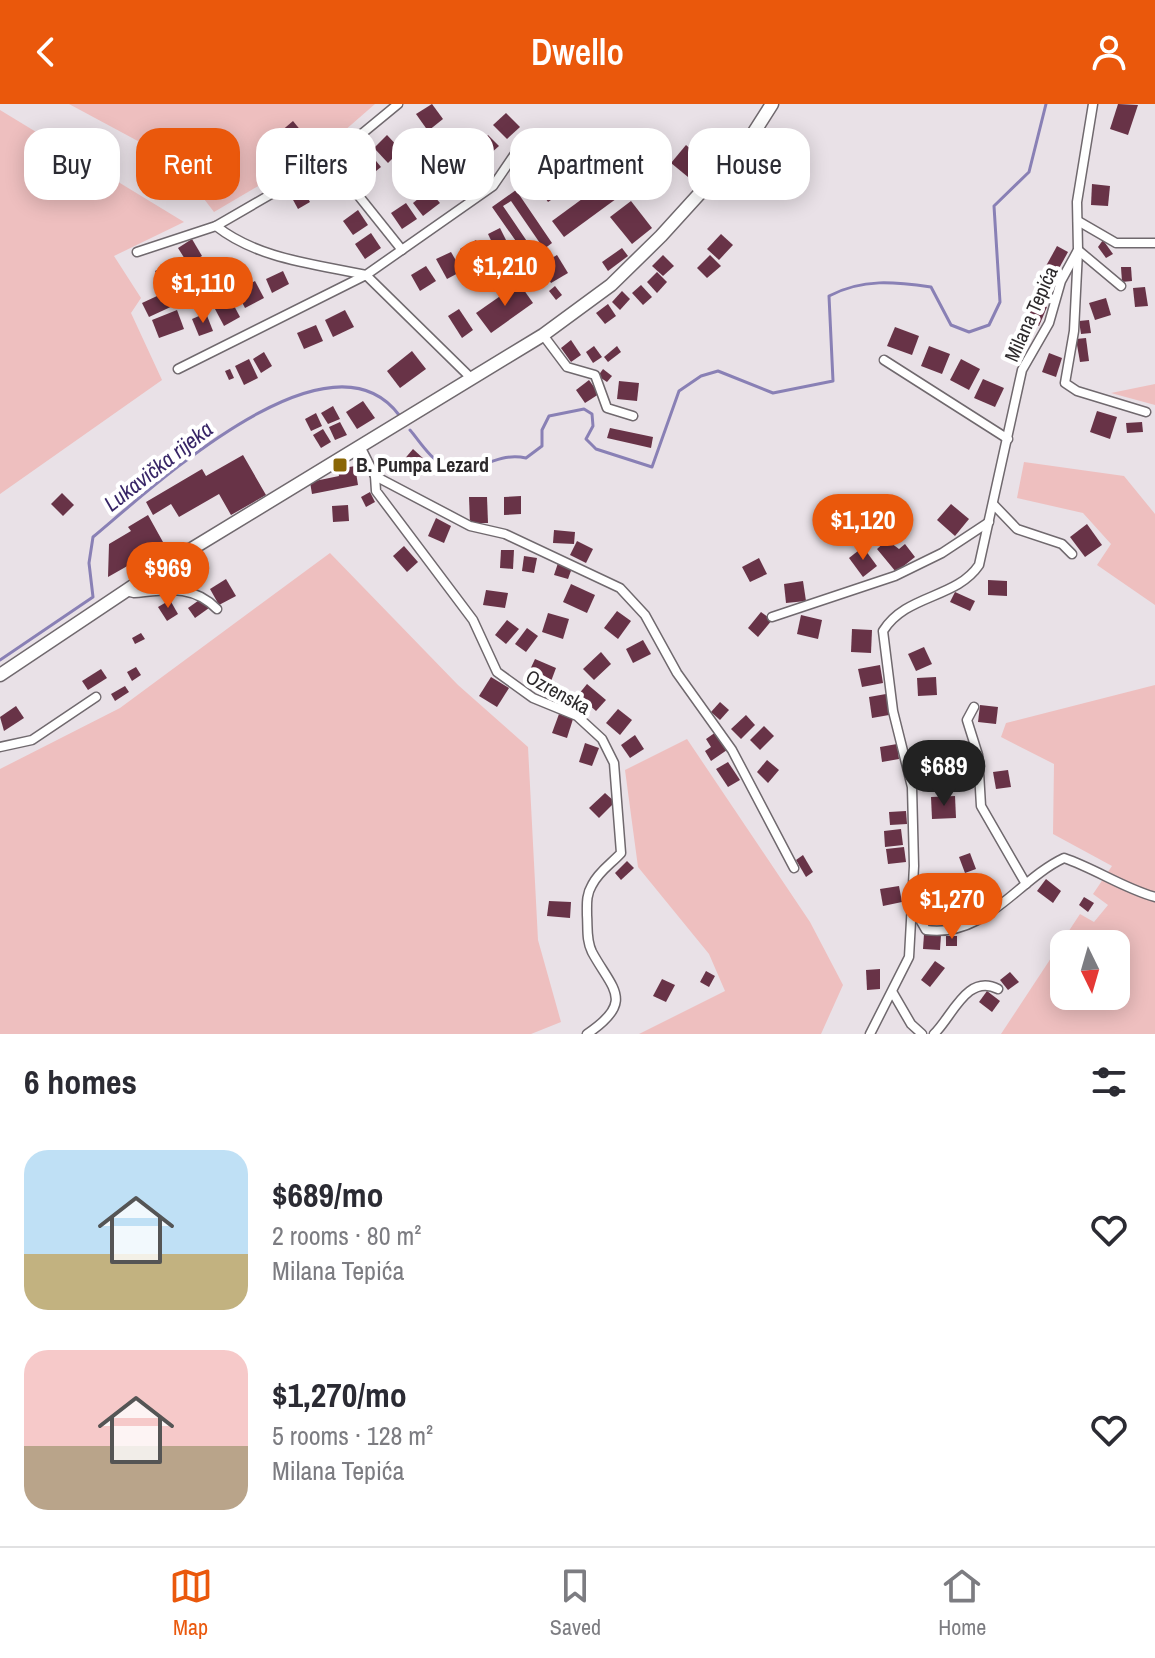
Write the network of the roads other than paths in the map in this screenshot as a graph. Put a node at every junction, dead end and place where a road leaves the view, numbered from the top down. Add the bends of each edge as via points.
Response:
1 (398, 104) edge
2 (772, 104) edge
3 (1093, 104) edge
4 (369, 128) edge
5 (510, 161) edge
6 (261, 200) edge
7 (362, 200) edge
8 (1078, 221) junction
9 (216, 226) junction
10 (1155, 243) edge
11 (402, 250) junction
12 (1078, 250) junction
13 (137, 252) dead end
14 (366, 275) junction
15 (1121, 286) dead end
16 (543, 335) junction
17 (884, 360) dead end
18 (178, 369) dead end
19 (471, 378) junction
20 (1146, 412) dead end
21 (633, 416) dead end
22 (1008, 439) junction
23 (361, 448) junction
24 (375, 476) junction
25 (994, 505) junction
26 (990, 521) junction
27 (1072, 554) dead end
28 (126, 591) junction
29 (217, 609) dead end
30 (772, 617) dead end
31 (0, 675) edge
32 (96, 697) dead end
33 (974, 707) dead end
34 (0, 747) edge
35 (794, 868) dead end
36 (1026, 884) junction
37 (1155, 897) edge
38 (912, 905) junction
39 (998, 989) dead end
40 (893, 993) junction
41 (587, 1034) edge
42 (870, 1034) edge
43 (922, 1034) edge
44 (934, 1034) edge

1 - 4 street
2 - 16 main road via 751,137 661,236 611,285
3 - 8 street, Milana Tepića via 1081,165
5 - 11 street via 493,186
6 - 9 street
7 - 11 street
8 - 10 street via 1116,243
8 - 12 street, Milana Tepića
9 - 13 street
9 - 14 street via 263,253
11 - 14 street
12 - 15 street
12 - 20 street, Milana Tepića via 1065,383
12 - 22 street, Milana Tepića via 1061,281 1049,323 1027,358
14 - 18 street
14 - 19 street
16 - 19 main road
16 - 21 street via 567,367 595,375 607,408
17 - 22 street
19 - 23 main road
22 - 25 street, Milana Tepića
23 - 24 street, Ozrenska
23 - 28 main road
24 - 35 street via 470,526 505,534 620,588 645,615 677,673 732,750
24 - 41 street, Ozrenska via 376,491 473,620 497,672 533,698 577,716 602,739 614,763 621,853 602,870 586,900 587,938 616,994 609,1014
25 - 26 street, Milana Tepića
25 - 27 street via 1017,529 1062,544
26 - 30 street via 895,576
26 - 38 street, Milana Tepića via 971,577 919,599 883,631 893,711 912,787
28 - 29 street via 184,589
28 - 31 main road
32 - 34 street via 32,740
33 - 36 street via 967,720 978,755 981,806
36 - 37 street via 1064,858
36 - 38 street via 986,916 943,932 926,930
38 - 40 street, Milana Tepića via 909,957
39 - 44 street via 982,986 963,996
40 - 42 street, Milana Tepića
40 - 43 street

